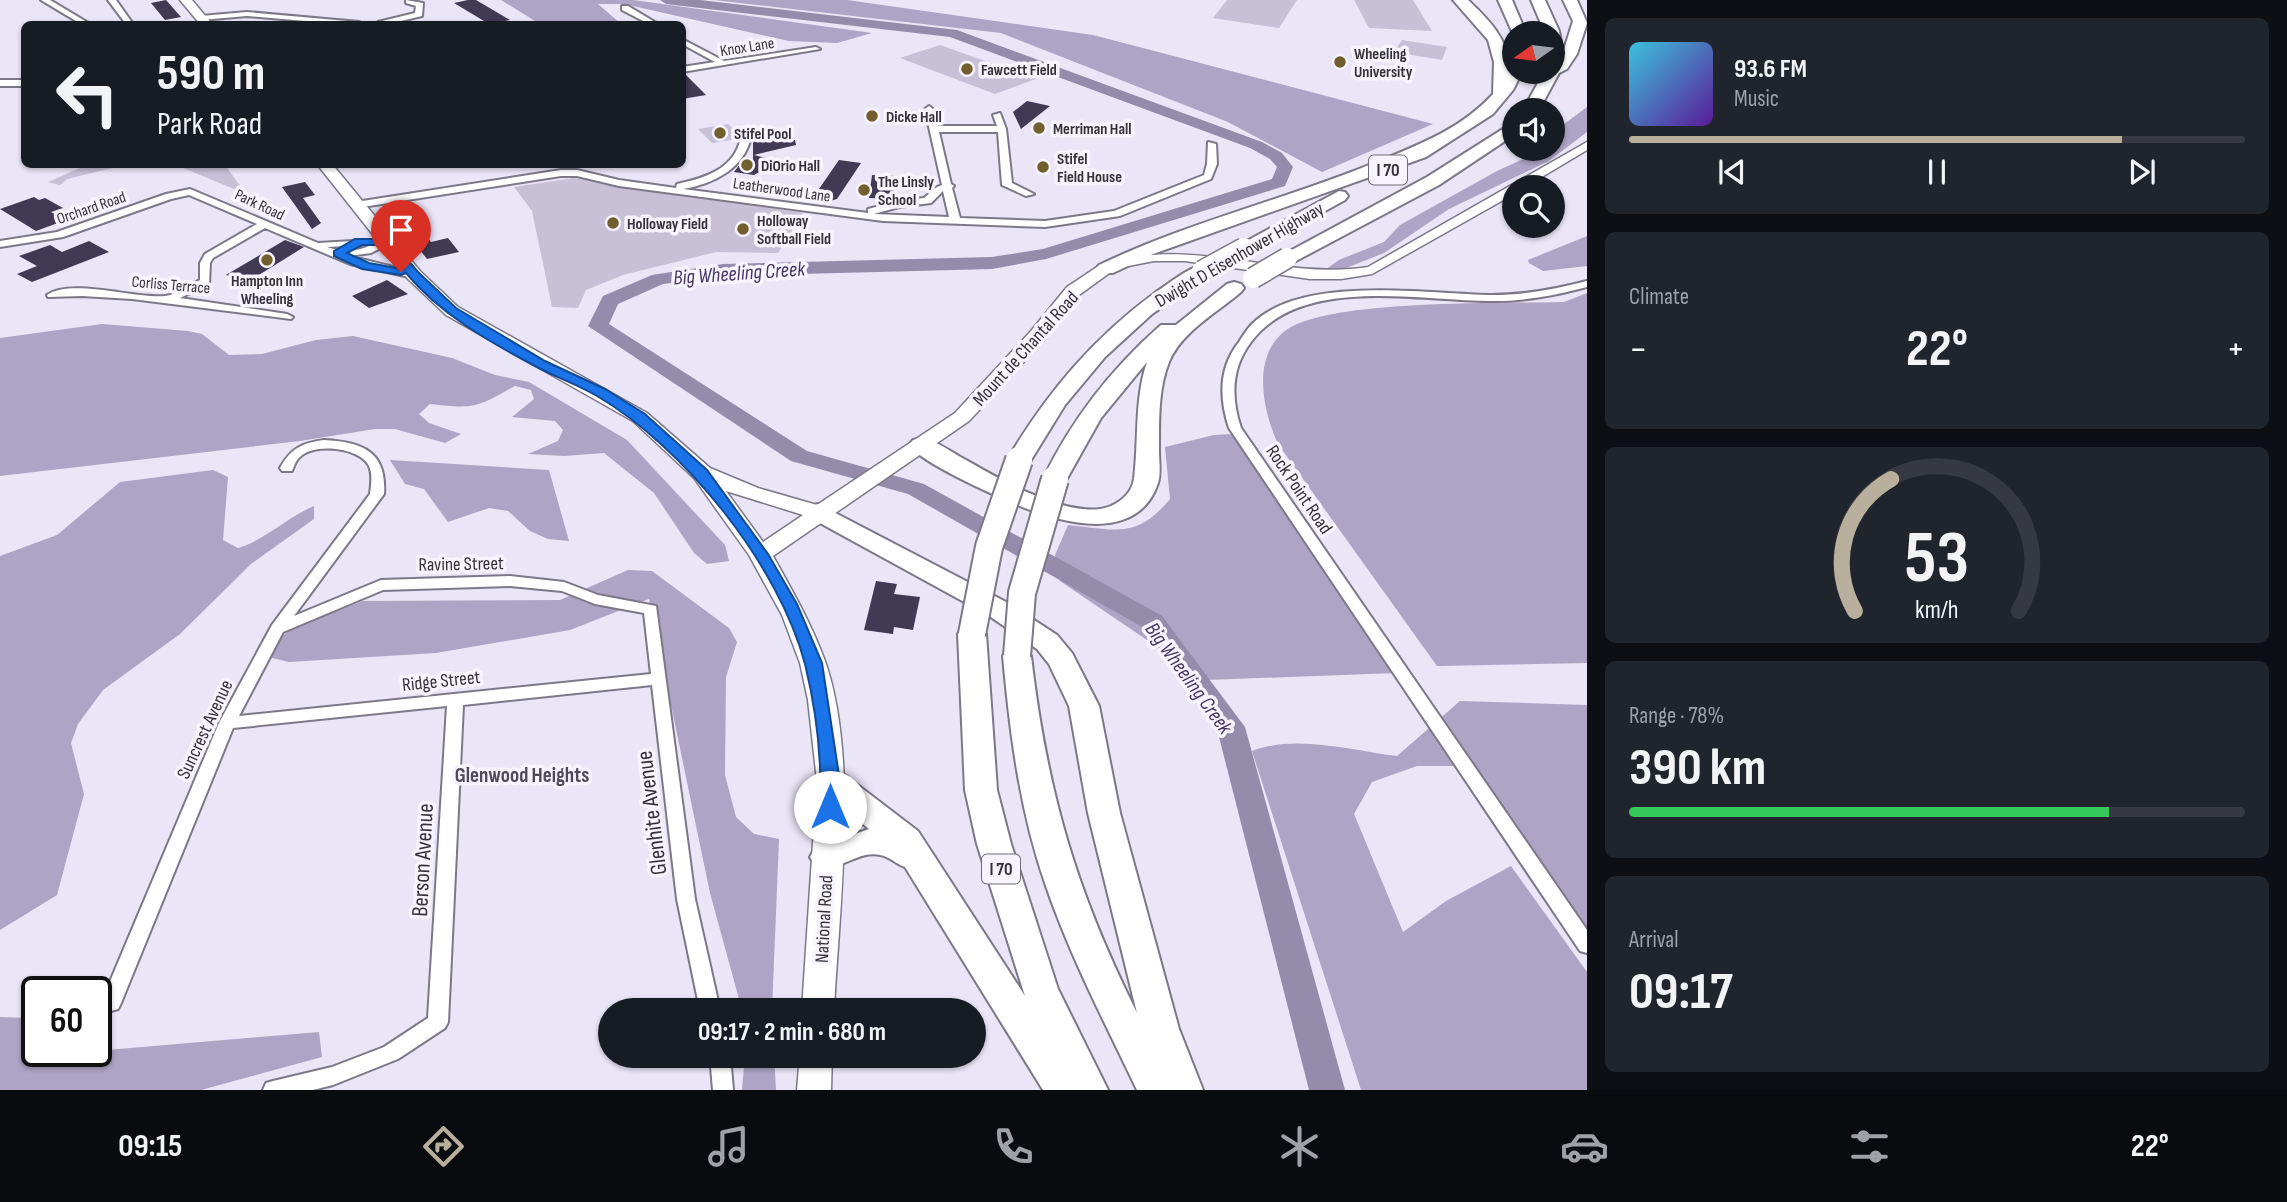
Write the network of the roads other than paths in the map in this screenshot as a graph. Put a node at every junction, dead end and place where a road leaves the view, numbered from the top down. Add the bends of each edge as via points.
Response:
1 (45, 0) edge
2 (112, 0) edge
3 (186, 0) edge
4 (1460, 0) edge
5 (1504, 0) edge
6 (1538, 0) edge
7 (1570, 0) edge
8 (409, 1) edge
9 (625, 8) dead end
10 (81, 21) edge
11 (128, 21) edge
12 (203, 21) edge
13 (325, 21) edge
14 (392, 21) edge
15 (649, 21) edge
16 (1514, 21) edge
17 (1549, 21) edge
18 (686, 43) edge
19 (816, 49) dead end
20 (724, 64) junction
21 (1565, 64) edge
22 (686, 69) edge
23 (0, 83) edge
24 (21, 83) edge
25 (1509, 84) edge
26 (1497, 98) junction
27 (929, 109) dead end
28 (997, 115) dead end
29 (935, 129) junction
30 (1002, 129) junction
31 (1502, 136) edge
32 (746, 137) dead end
33 (1211, 144) dead end
34 (1435, 144) junction
35 (1587, 145) edge
36 (327, 168) edge
37 (1537, 175) edge
38 (606, 180) junction
39 (949, 186) junction
40 (190, 192) joint
41 (1029, 194) dead end
42 (1502, 195) edge
43 (356, 205) junction
44 (790, 206) junction
45 (955, 220) junction
46 (264, 224) junction
47 (359, 241) junction
48 (386, 241) junction
49 (0, 244) edge
50 (317, 244) junction
51 (338, 254) junction
52 (1107, 269) junction
53 (414, 275) junction
54 (1243, 283) junction
55 (1587, 284) edge
56 (52, 295) dead end
57 (167, 299) junction
58 (287, 317) dead end
59 (914, 450) junction
60 (287, 468) dead end
61 (702, 473) junction
62 (824, 508) junction
63 (760, 554) junction
64 (652, 609) joint
65 (277, 629) junction
66 (659, 679) junction
67 (456, 700) junction
68 (227, 723) junction
69 (831, 782) junction
70 (827, 857) junction
71 (925, 867) junction
72 (1587, 945) edge
73 (707, 998) edge
74 (819, 998) edge
75 (112, 1001) edge
76 (721, 1068) edge
77 (815, 1068) edge
78 (273, 1090) edge
79 (723, 1090) edge
80 (814, 1090) edge
81 (1064, 1090) edge
82 (1089, 1090) edge
83 (1156, 1090) edge
84 (1184, 1090) edge

1 - 10 street
2 - 11 street
3 - 12 main road
4 - 26 highway via 1486,26 1502,52
5 - 16 highway
6 - 17 highway
7 - 21 highway via 1578,12 1579,28
8 - 14 street via 420,5 419,14
9 - 15 street
12 - 13 street via 247,14
18 - 20 street
19 - 20 street, Knox Lane
20 - 22 street, Knox Lane
23 - 24 main road
25 - 26 highway, Dwight D Eisenhower Highway / I 70
26 - 34 highway, Dwight D Eisenhower Highway / I 70 via 1462,130
27 - 29 street
28 - 30 street
29 - 30 street
29 - 39 street
30 - 41 street via 1007,185
31 - 54 highway, Dwight D Eisenhower Highway / I 70, bridge
32 - 38 street via 741,155 696,185
33 - 45 street, Leatherwood Lane via 1208,177 1115,214 1045,224
34 - 52 highway via 1146,250
34 - 82 highway, Dwight D Eisenhower Highway / I 70, bridge via 1156,300 1101,347 1039,423 1019,460 989,547 972,634 981,790 1040,990
35 - 37 street, Mount de Chantal Road
36 - 43 main road, National Road
38 - 43 street, Leatherwood Lane via 561,173
38 - 44 street, Leatherwood Lane
39 - 44 street via 923,202 879,211
39 - 45 street
40 - 46 street, Park Road
40 - 49 street, Orchard Road via 60,235
42 - 52 street, Mount de Chantal Road via 1372,270 1351,275 1315,277 1156,257
43 - 48 main road, National Road
44 - 45 street, Leatherwood Lane via 883,218
46 - 50 street, Park Road
46 - 57 street via 209,256 205,282
47 - 48 street, Park Road
47 - 50 street, Park Road
47 - 51 street
48 - 51 street via 367,251
48 - 53 main road, National Road
50 - 51 street, Park Road
51 - 53 street, Park Road via 366,266
52 - 59 main road, Mount de Chantal Road via 1073,291 962,417
53 - 61 main road, National Road via 457,314 640,417
54 - 59 highway via 1182,330 1163,351 1155,369 1146,482 1140,498 1125,510 1097,517 1058,513
54 - 83 highway, Dwight D Eisenhower Highway / I 70, bridge via 1178,322 1115,381 1072,443 1055,479 1022,593 1017,656 1023,722 1039,799 1062,884 1089,952
55 - 72 street, Rock Point Road via 1494,298 1356,294 1306,301 1272,316 1243,341 1230,365 1227,389 1236,428
56 - 57 street, Corliss Terrace via 72,291
57 - 58 street, Corliss Terrace
59 - 62 main road, Mount de Chantal Road
60 - 65 street, Suncrest Avenue via 304,449 358,450 374,463 377,494
61 - 62 main road via 750,493
61 - 63 main road, National Road
62 - 63 main road, Mount de Chantal Road
62 - 84 highway via 998,609 1047,642 1062,660 1084,706 1104,813 1160,1029
63 - 69 main road, National Road via 789,604 813,663
64 - 65 street, Ravine Street via 595,599 564,587 510,581 381,585
64 - 66 street, Glenhite Avenue
65 - 68 street, Suncrest Avenue
66 - 67 street, Ridge Street
66 - 73 street, Glenhite Avenue via 686,899
67 - 68 street, Ridge Street
67 - 78 street, Berson Avenue via 438,1021 391,1053 333,1076
68 - 75 street, Suncrest Avenue
69 - 70 main road, National Road
69 - 71 highway via 887,822
70 - 71 highway via 856,844 880,840
70 - 74 main road, National Road
71 - 81 highway
76 - 79 street
77 - 80 main road

